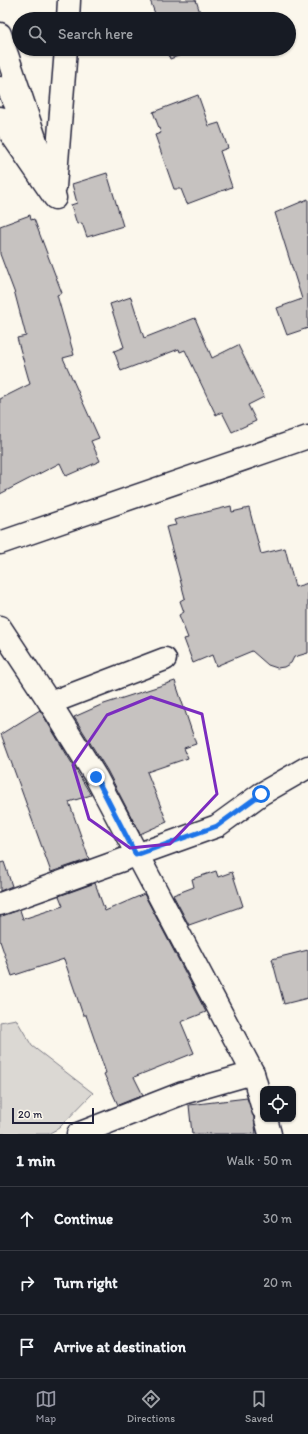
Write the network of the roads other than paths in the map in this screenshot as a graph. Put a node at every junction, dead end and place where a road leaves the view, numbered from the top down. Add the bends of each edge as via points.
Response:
1 (70, 0) edge
2 (69, 12) edge
3 (0, 34) edge
4 (65, 56) edge
5 (0, 84) edge
6 (0, 118) edge
7 (55, 198) junction
8 (308, 437) edge
9 (0, 543) edge
10 (0, 627) edge
11 (165, 659) dead end
12 (50, 703) junction
13 (308, 767) edge
14 (136, 855) junction
15 (0, 904) edge
16 (253, 1073) junction
17 (260, 1099) edge
18 (267, 1122) edge
19 (78, 1134) edge
20 (270, 1134) edge

1 - 2 street
3 - 7 street
4 - 7 street
5 - 7 lane
6 - 7 street
8 - 9 street
10 - 12 street
11 - 12 street
12 - 14 street via 96,777
13 - 14 street via 261,794 217,826
14 - 15 street
14 - 16 street
16 - 17 street
16 - 19 street via 184,1093
18 - 20 street

